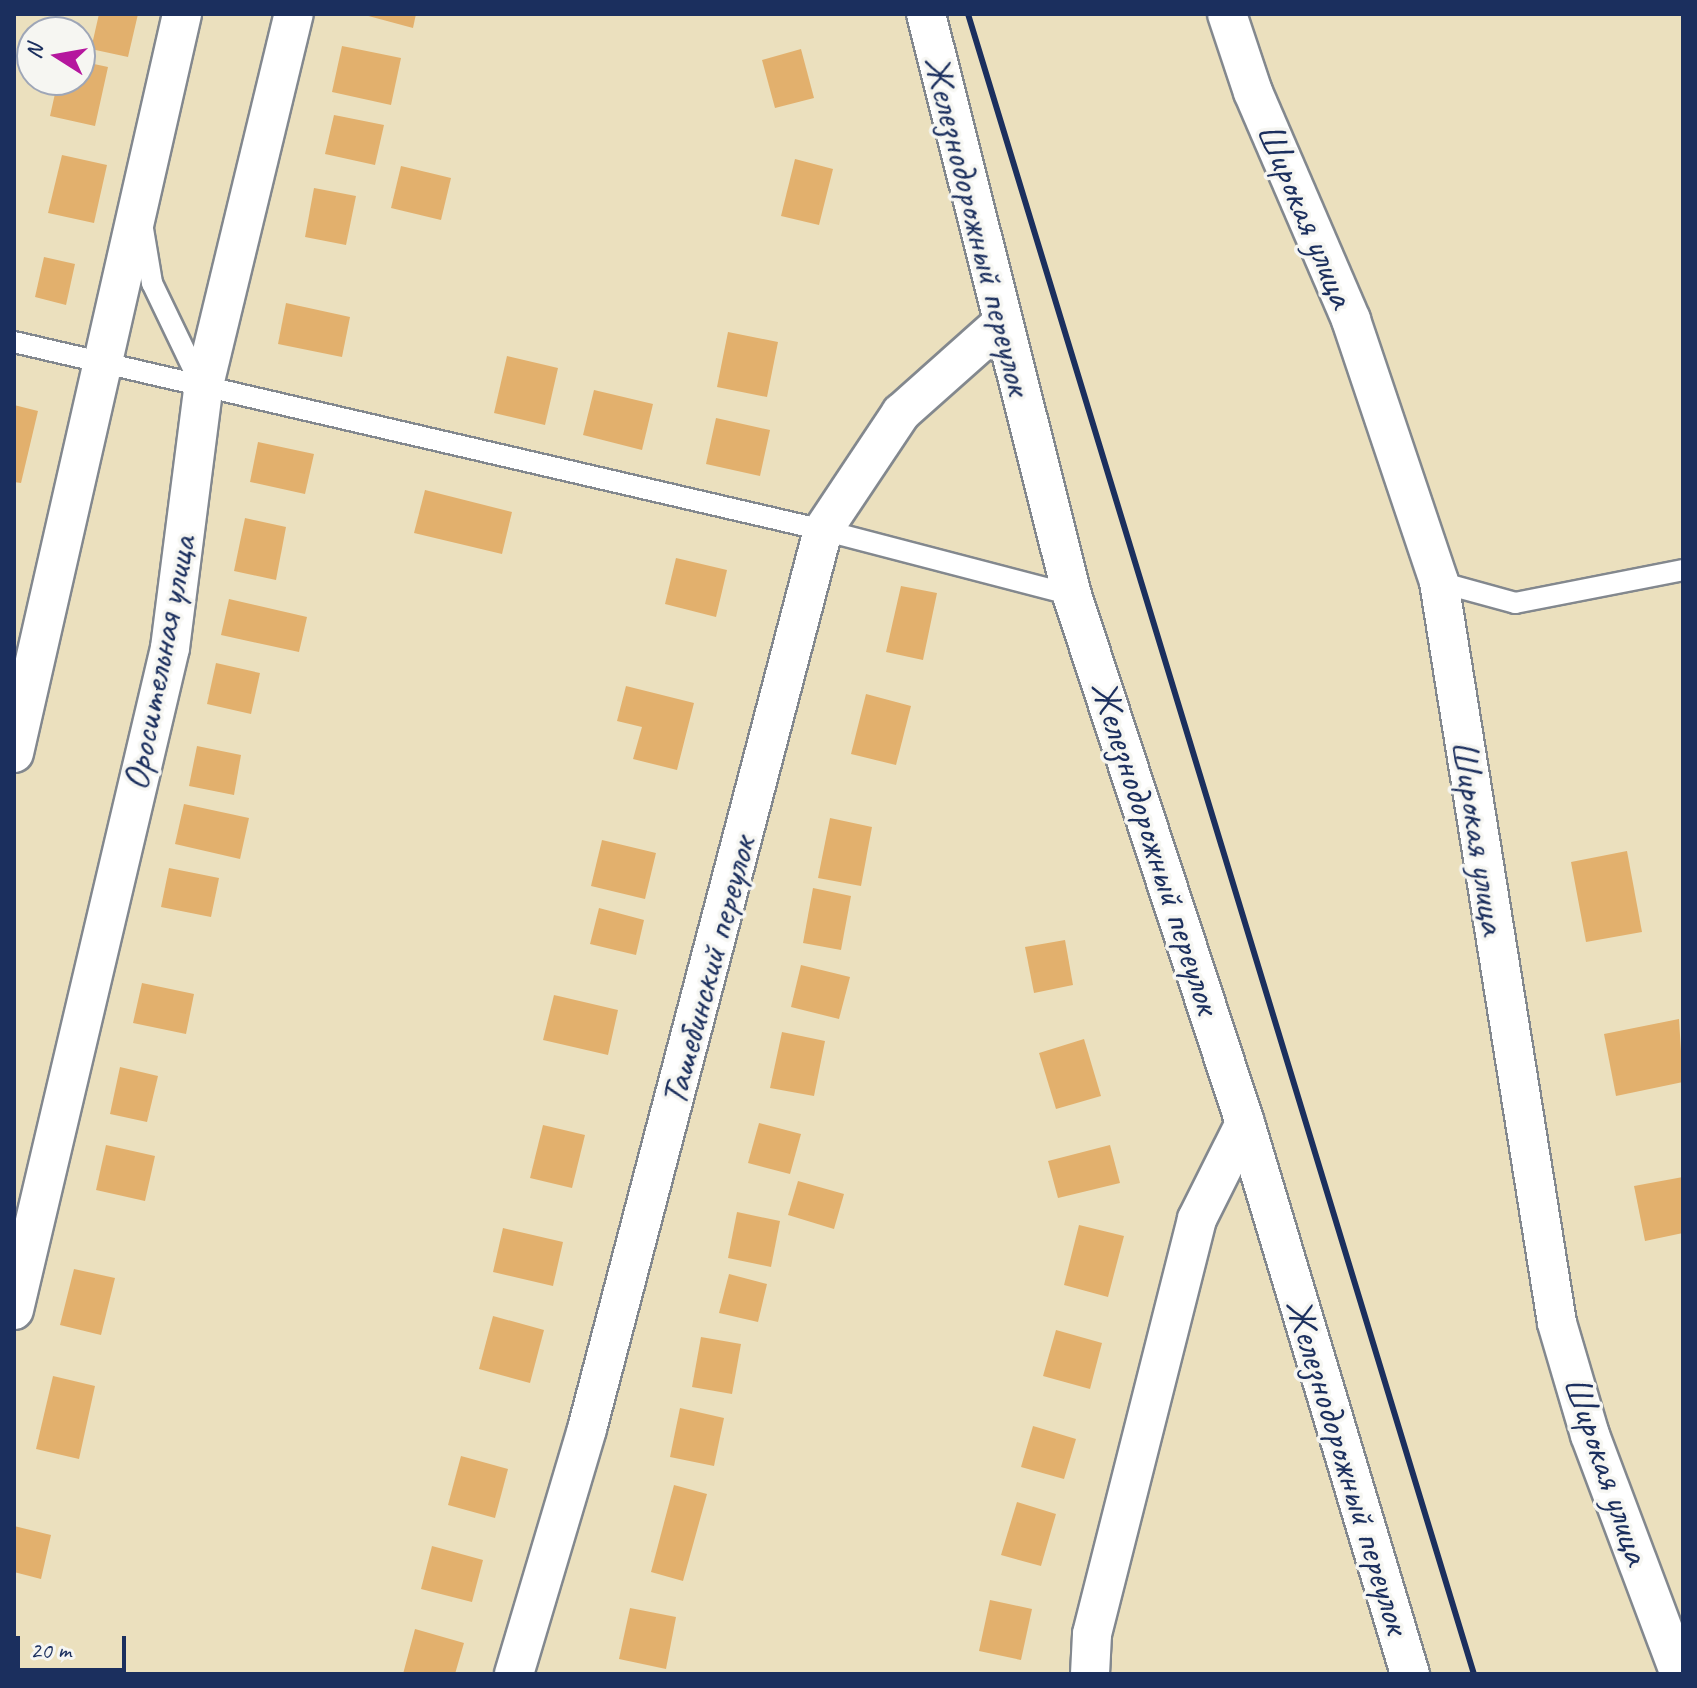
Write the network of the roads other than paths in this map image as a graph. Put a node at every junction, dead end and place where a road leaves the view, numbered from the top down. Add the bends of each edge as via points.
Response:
1 (182, 14) edge
2 (294, 14) edge
3 (926, 14) edge
4 (1227, 14) edge
5 (138, 198) junction
6 (1001, 324) junction
7 (14, 342) edge
8 (101, 362) junction
9 (203, 389) junction
10 (823, 530) junction
11 (1683, 570) edge
12 (1439, 582) junction
13 (1072, 595) junction
14 (14, 753) edge
15 (1245, 1123) junction
16 (14, 1310) edge
17 (514, 1674) edge
18 (1090, 1674) edge
19 (1410, 1674) edge
20 (1680, 1674) edge

1 - 5 street
2 - 9 street, Оросительная улица
3 - 6 street, Железнодорожный переулок
4 - 12 street, Широкая улица via 1253,92 1351,320
5 - 8 street
5 - 9 lane via 152,283
6 - 10 street, Ташебинский переулок via 901,413
6 - 13 street, Железнодорожный переулок
7 - 8 lane
8 - 9 lane
8 - 14 street
9 - 10 lane
9 - 16 street, Оросительная улица via 170,648
10 - 13 lane
10 - 17 street, Ташебинский переулок via 591,1414
11 - 12 lane via 1515,603
12 - 20 street, Широкая улица via 1557,1323 1590,1435
13 - 15 street, Железнодорожный переулок
15 - 18 street via 1197,1219 1092,1634
15 - 19 street, Железнодорожный переулок

